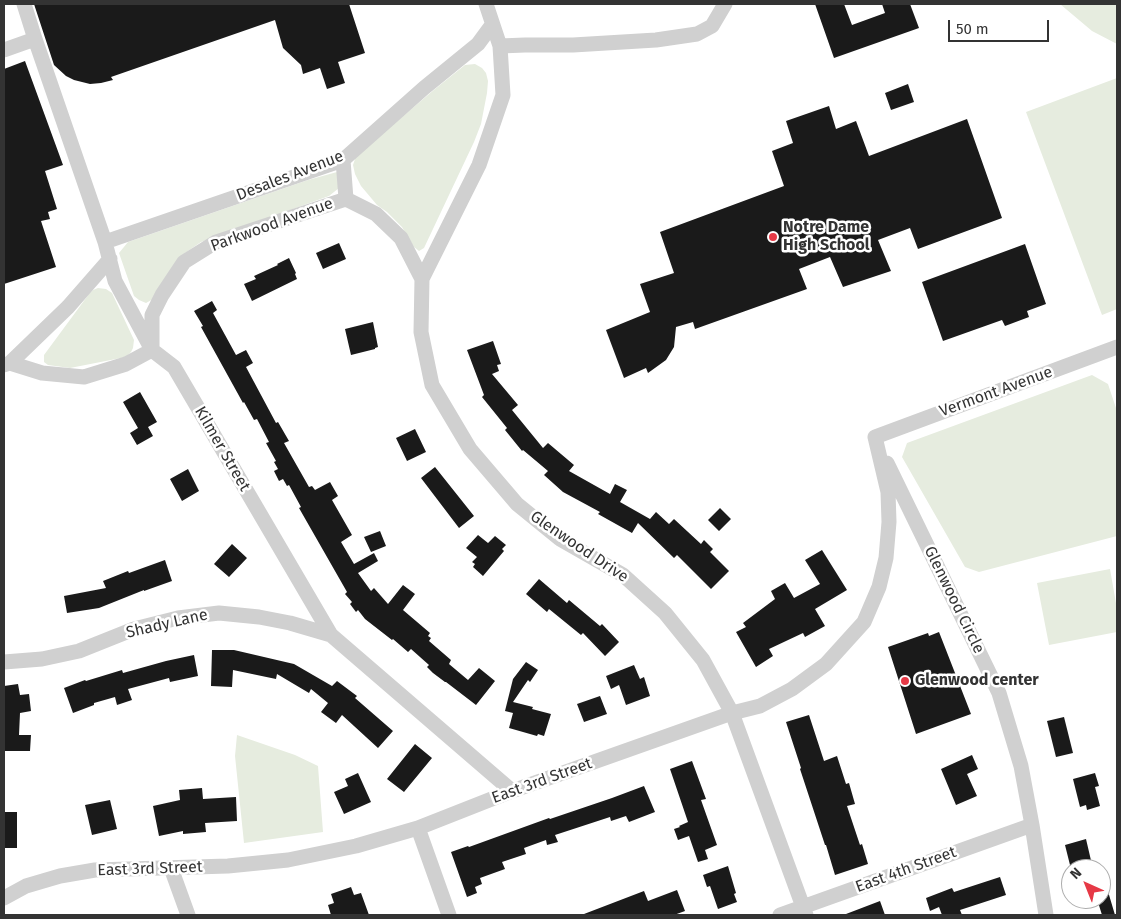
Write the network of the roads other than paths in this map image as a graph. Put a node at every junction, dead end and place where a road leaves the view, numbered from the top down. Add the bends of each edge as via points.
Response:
1 (24, 4) edge
2 (486, 4) edge
3 (725, 4) edge
4 (492, 25) junction
5 (35, 39) junction
6 (500, 46) junction
7 (4, 50) edge
8 (343, 160) junction
9 (346, 199) junction
10 (105, 242) junction
11 (110, 260) junction
12 (422, 280) junction
13 (152, 350) junction
14 (1116, 350) edge
15 (7, 364) edge
16 (875, 437) junction
17 (331, 635) junction
18 (4, 662) edge
19 (732, 713) junction
20 (512, 791) junction
21 (1032, 826) junction
22 (418, 828) junction
23 (171, 868) junction
24 (4, 898) edge
25 (804, 911) edge
26 (188, 915) edge
27 (449, 915) edge
28 (780, 915) edge
29 (1046, 915) edge

1 - 5 street, Kilmer Street
2 - 4 street, Glenwood Drive
3 - 6 street via 712,26 698,34 656,40
4 - 6 street, Glenwood Drive
4 - 8 street, Desales Avenue via 478,44
5 - 7 street
5 - 10 street, Kilmer Street
6 - 12 street, Glenwood Drive via 503,95 500,104 479,165
8 - 9 street
8 - 10 street, Desales Avenue
9 - 12 street via 376,214 401,238
9 - 13 street, Parkwood Avenue via 216,242 184,262 152,315
10 - 11 street, Kilmer Street
11 - 13 street, Kilmer Street via 115,281
11 - 15 street via 68,307
12 - 19 street, Glenwood Drive via 421,332 432,385 470,448 517,504 560,539 623,575 665,613 703,660
13 - 15 street via 126,364 84,377 42,373
13 - 17 street, Kilmer Street via 174,367
14 - 16 street, Vermont Avenue
16 - 19 street, East 3rd Street via 888,492 889,522 879,588 864,622 826,664 792,689 760,706
16 - 21 street, Glenwood Circle via 999,693 1021,766
17 - 18 street, Shady Lane via 290,623 219,613 178,618 134,629 79,651 42,659
17 - 20 street, Kilmer Street
19 - 20 street, East 3rd Street
19 - 25 street, Glenwood Drive
20 - 22 street, East 3rd Street
21 - 25 street, East 4th Street
21 - 29 street, Glenwood Circle
22 - 23 street, East 3rd Street via 356,846 288,860
22 - 27 street
23 - 24 street, East 3rd Street via 95,870 60,876 26,886
23 - 26 street
25 - 28 street, East 4th Street

